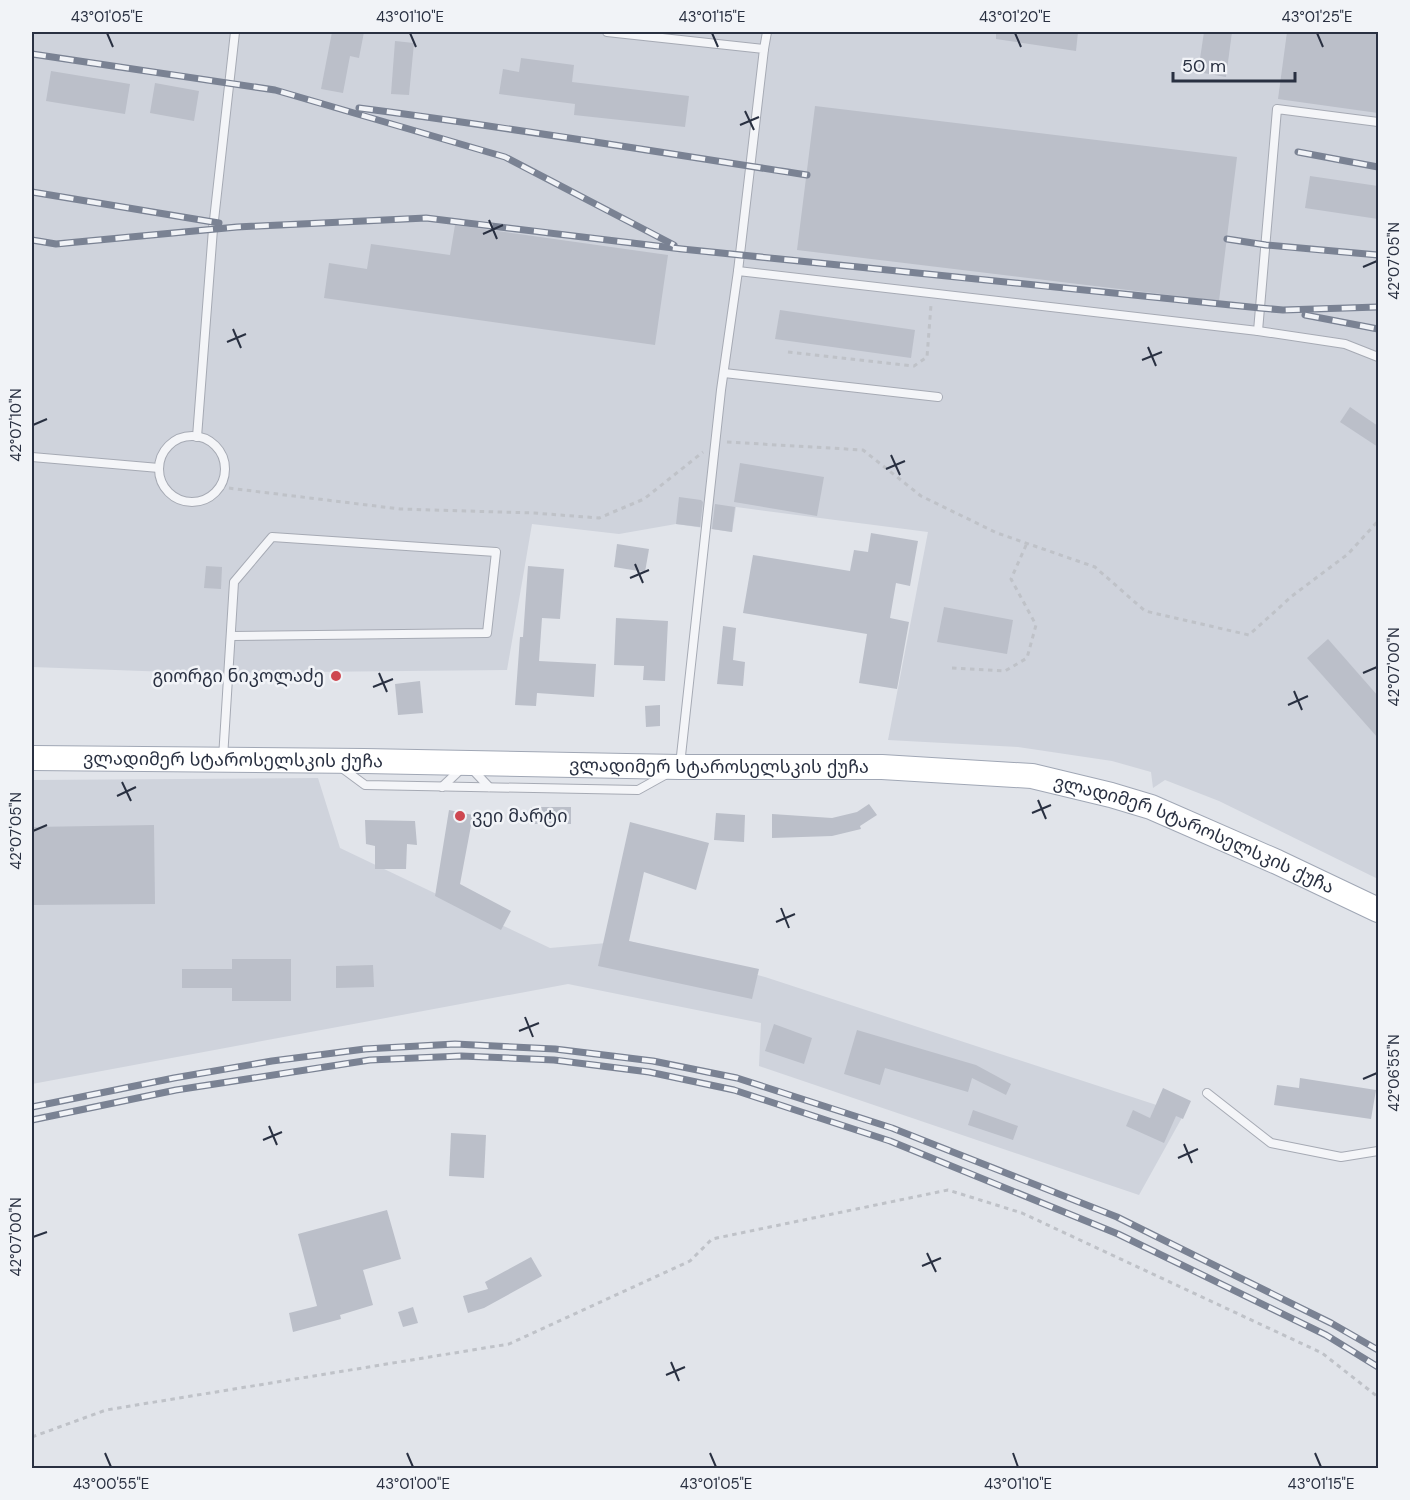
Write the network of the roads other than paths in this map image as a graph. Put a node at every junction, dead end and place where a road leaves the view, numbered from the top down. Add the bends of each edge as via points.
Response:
1 (235, 32) edge
2 (607, 32) edge
3 (766, 32) edge
4 (764, 49) junction
5 (1378, 122) edge
6 (738, 271) junction
7 (1258, 331) junction
8 (1378, 357) edge
9 (724, 373) junction
10 (938, 397) dead end
11 (197, 437) junction
12 (32, 457) edge
13 (159, 468) junction
14 (232, 636) junction
15 (32, 758) edge
16 (223, 760) junction
17 (332, 760) junction
18 (467, 763) junction
19 (679, 767) junction
20 (442, 787) junction
21 (489, 787) junction
22 (1378, 910) edge
23 (1207, 1093) dead end
24 (1378, 1151) edge

1 - 11 lane via 213,222
2 - 4 lane
3 - 4 lane
4 - 6 lane
5 - 7 lane via 1276,109
6 - 7 lane
6 - 9 lane
7 - 8 lane via 1345,344
9 - 10 lane
9 - 19 lane
11 - 13 lane via 172,443
11 - 13 lane via 209,441 225,462 225,475 213,495 203,501 182,501 165,488
12 - 13 lane
14 - 14 lane via 487,633 496,552 272,537 234,582
14 - 16 lane
15 - 16 main road, ვლადიმერ სტაროსელსკის ქუჩა
16 - 17 main road, ვლადიმერ სტაროსელსკის ქუჩა
17 - 18 main road, ვლადიმერ სტაროსელსკის ქუჩა
17 - 20 lane via 364,785
18 - 19 main road, ვლადიმერ სტაროსელსკის ქუჩა
18 - 20 lane
18 - 21 lane
19 - 21 lane via 638,790
19 - 22 main road, ვლადიმერ სტაროსელსკის ქუჩა via 882,767 1032,776 1162,811
20 - 21 lane
23 - 24 lane via 1271,1143 1341,1156

